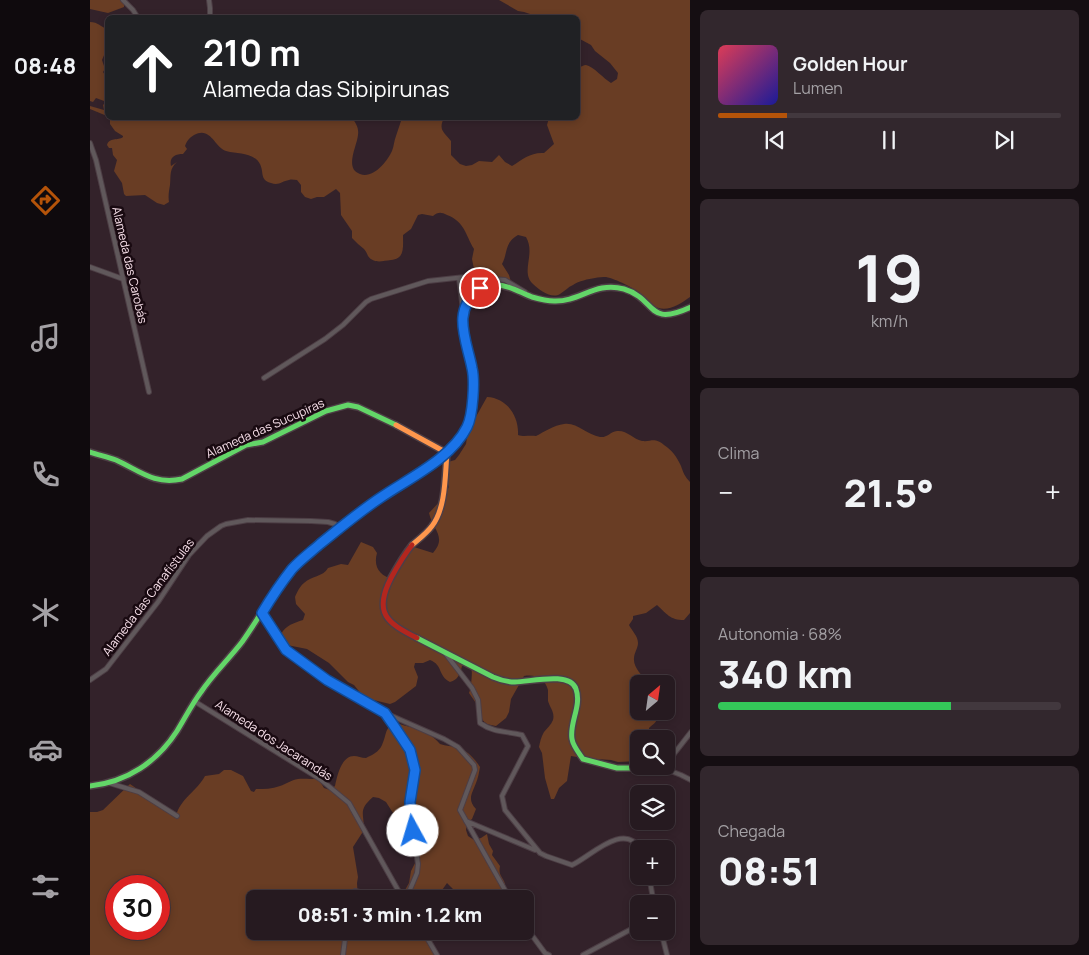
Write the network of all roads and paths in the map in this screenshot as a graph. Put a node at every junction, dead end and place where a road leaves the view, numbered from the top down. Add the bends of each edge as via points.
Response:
1 (123, 0) edge
2 (209, 0) edge
3 (136, 15) edge
4 (210, 15) edge
5 (90, 143) edge
6 (90, 267) edge
7 (460, 278) junction
8 (123, 279) junction
9 (529, 295) junction
10 (690, 307) edge
11 (463, 312) junction
12 (264, 378) dead end
13 (149, 392) dead end
14 (90, 452) edge
15 (447, 453) junction
16 (340, 528) junction
17 (262, 613) junction
18 (443, 652) junction
19 (90, 680) edge
20 (194, 701) junction
21 (385, 713) junction
22 (690, 732) edge
23 (675, 752) edge
24 (630, 767) edge
25 (675, 772) edge
26 (690, 780) edge
27 (109, 783) junction
28 (90, 786) edge
29 (177, 816) dead end
30 (466, 821) junction
31 (631, 840) edge
32 (538, 851) junction
33 (399, 890) edge
34 (408, 890) edge
35 (505, 890) edge
36 (630, 931) edge
37 (534, 938) edge
38 (345, 940) edge
39 (428, 940) edge
40 (663, 940) edge
41 (343, 955) edge
42 (437, 955) edge
43 (549, 955) edge
44 (583, 955) edge
45 (667, 955) edge

1 - 3 street
2 - 4 street
5 - 8 street, Alameda das Carobás
6 - 8 street
7 - 9 street via 506,280
7 - 11 street
7 - 12 street via 428,281 371,299 325,339
8 - 13 street, Alameda das Carobás
9 - 10 street via 556,301 606,287 633,293 661,315 668,316
9 - 11 street via 497,285 480,288 468,300
11 - 15 street via 463,329 473,375 471,416 460,440
14 - 15 street, Alameda das Sucupiras via 118,461 150,478 175,481 246,445 263,442 326,411 348,404
15 - 16 street
15 - 18 street via 437,517 402,557 381,602 394,626
16 - 17 street via 292,569
16 - 19 street, Alameda das Canafístulas via 328,522 277,520 248,520 221,526 189,554 158,602 106,669
17 - 20 street
17 - 21 street via 286,650 327,680
18 - 24 street via 507,682 558,679 574,684 578,698 572,740 575,748 583,759 617,768
18 - 32 street via 472,688 478,700 480,723 487,728 522,735 528,746 502,796 505,810
20 - 27 street via 165,748 127,776
20 - 33 street, Alameda dos Jacarandás via 320,779 349,803
21 - 30 street via 444,739 469,758 475,770 460,810
21 - 34 street via 410,750 415,770 410,802 418,864
22 - 23 street
25 - 26 street
27 - 28 street
27 - 29 street via 139,792
30 - 32 street
30 - 35 street
31 - 32 street via 620,838 601,846 572,865
36 - 44 street
37 - 43 street
38 - 41 street
39 - 42 street
40 - 45 street

